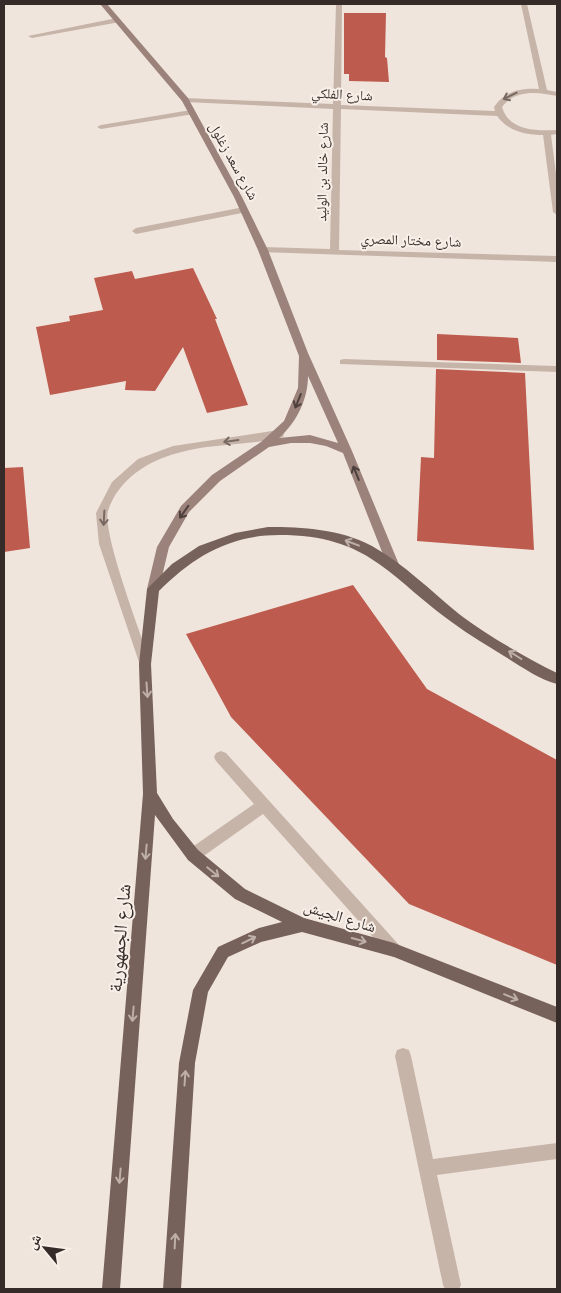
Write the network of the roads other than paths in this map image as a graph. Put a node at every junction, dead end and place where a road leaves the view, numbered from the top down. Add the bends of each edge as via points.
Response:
1 (103, 4) edge
2 (339, 4) edge
3 (524, 4) edge
4 (117, 20) junction
5 (32, 36) dead end
6 (543, 91) junction
7 (557, 94) edge
8 (185, 100) junction
9 (336, 106) junction
10 (191, 112) junction
11 (498, 114) junction
12 (101, 127) dead end
13 (557, 132) edge
14 (548, 134) junction
15 (244, 210) junction
16 (557, 212) edge
17 (136, 231) dead end
18 (263, 250) junction
19 (334, 252) junction
20 (557, 259) edge
21 (303, 353) junction
22 (344, 362) dead end
23 (557, 370) edge
24 (279, 434) junction
25 (265, 446) junction
26 (347, 451) junction
27 (394, 567) junction
28 (154, 590) junction
29 (145, 664) junction
30 (557, 679) edge
31 (220, 757) dead end
32 (150, 794) junction
33 (264, 805) junction
34 (192, 855) junction
35 (302, 925) junction
36 (394, 950) junction
37 (557, 1015) edge
38 (404, 1056) dead end
39 (557, 1151) edge
40 (427, 1168) junction
41 (452, 1286) dead end
42 (111, 1289) edge
43 (172, 1289) edge

1 - 4 main road, شارع سعد زغلول
2 - 9 street, شارع خالد بن الوليد
3 - 6 street
4 - 5 street
4 - 8 main road, شارع سعد زغلول
6 - 7 street
6 -> 11 street via 530,90 508,96 501,101
8 - 9 street, شارع الفلكي
8 - 10 main road, شارع سعد زغلول
9 - 11 street, شارع الفلكي
9 - 19 street, شارع خالد بن الوليد
10 - 12 street
10 - 15 main road, شارع سعد زغلول
11 - 14 street via 511,126
13 - 14 street
14 - 16 street
15 - 17 street
15 - 18 main road, شارع سعد زغلول
18 - 19 street, شارع مختار المصري
18 - 21 main road, شارع سعد زغلول
19 - 20 street, شارع مختار المصري
21 -> 24 main road, شارع سعد زغلول via 304,388 289,423
21 - 26 main road, شارع سعد زغلول
22 - 23 street
24 - 25 main road, شارع سعد زغلول
24 -> 29 street via 177,449 142,462 116,485 102,513 105,544
25 - 26 main road via 285,439 307,438 329,442
25 -> 28 main road, شارع سعد زغلول via 216,478 185,509 163,547
27 -> 26 main road, شارع سعد زغلول
27 -> 28 main road via 367,549 335,537 302,531 268,531 234,537 203,549 176,567
30 -> 27 main road via 457,618
28 - 29 main road, شارع الجمهورية
29 -> 32 main road, شارع الجمهورية
31 - 33 street
32 - 34 main road, شارع الجيش
32 -> 42 main road, شارع الجمهورية
33 - 34 street
33 - 36 street
34 -> 35 main road, شارع الجيش via 240,894
35 -> 36 main road, شارع الجيش
43 -> 35 main road via 187,1063 201,990 223,952 259,935
36 -> 37 main road, شارع الجيش
38 - 40 street
39 - 40 street
40 - 41 street

